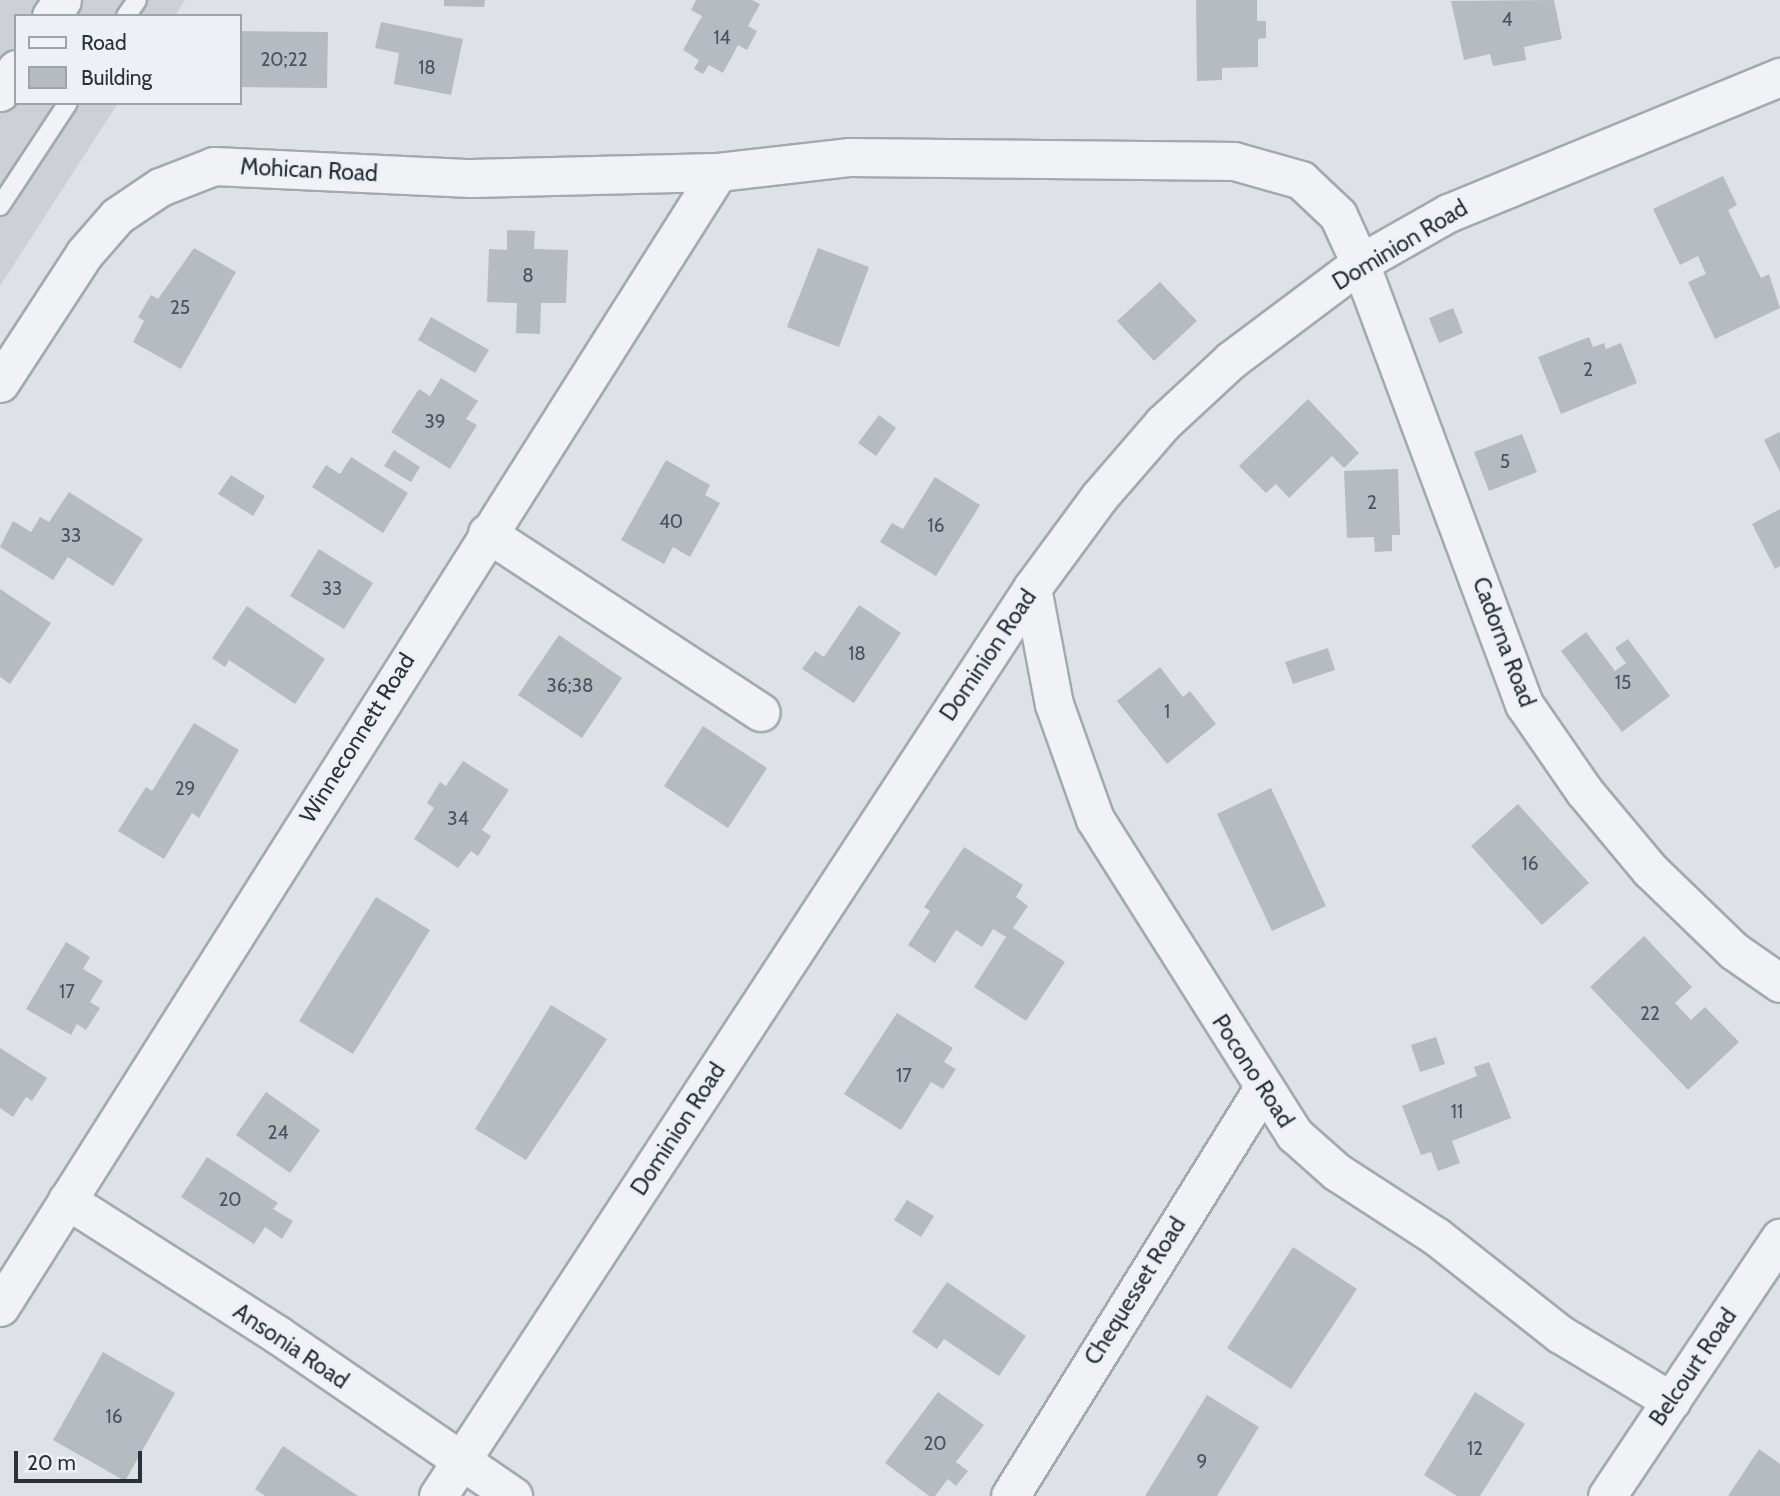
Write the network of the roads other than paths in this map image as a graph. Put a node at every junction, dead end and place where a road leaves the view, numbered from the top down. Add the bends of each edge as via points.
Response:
1 (14, 72) edge
2 (1780, 77) edge
3 (0, 92) edge
4 (67, 105) edge
5 (718, 172) junction
6 (0, 206) edge
7 (1360, 263) junction
8 (0, 383) edge
9 (487, 533) junction
10 (1032, 587) junction
11 (761, 712) dead end
12 (1780, 983) edge
13 (1263, 1088) junction
14 (67, 1200) junction
15 (1780, 1238) edge
16 (0, 1307) edge
17 (1671, 1401) junction
18 (459, 1461) junction
19 (438, 1496) edge
20 (513, 1496) edge
21 (1010, 1496) edge
22 (1607, 1496) edge

1 - 3 street
2 - 7 street, Dominion Road via 1485,195
4 - 6 lane
5 - 7 street, Mohican Road via 850,157 1234,161 1301,180 1338,215
5 - 8 street, Mohican Road via 471,177 214,166 160,187 117,216 84,254
5 - 9 street, Winneconnett Road
7 - 10 street, Dominion Road via 1193,393 1108,486
7 - 12 street, Cadorna Road via 1524,704 1584,791 1650,870 1734,951
9 - 11 street
9 - 14 street, Winneconnett Road
10 - 13 street, Pocono Road via 1054,704 1095,819
10 - 18 street, Dominion Road
13 - 17 street, Pocono Road via 1294,1134 1337,1172 1437,1237 1560,1334
13 - 21 street, Chequesset Road
14 - 16 street, Winneconnett Road
14 - 18 street, Ansonia Road via 278,1335
15 - 17 street, Belcourt Road
17 - 22 street, Belcourt Road
18 - 19 street, Dominion Road
18 - 20 street, Ansonia Road

